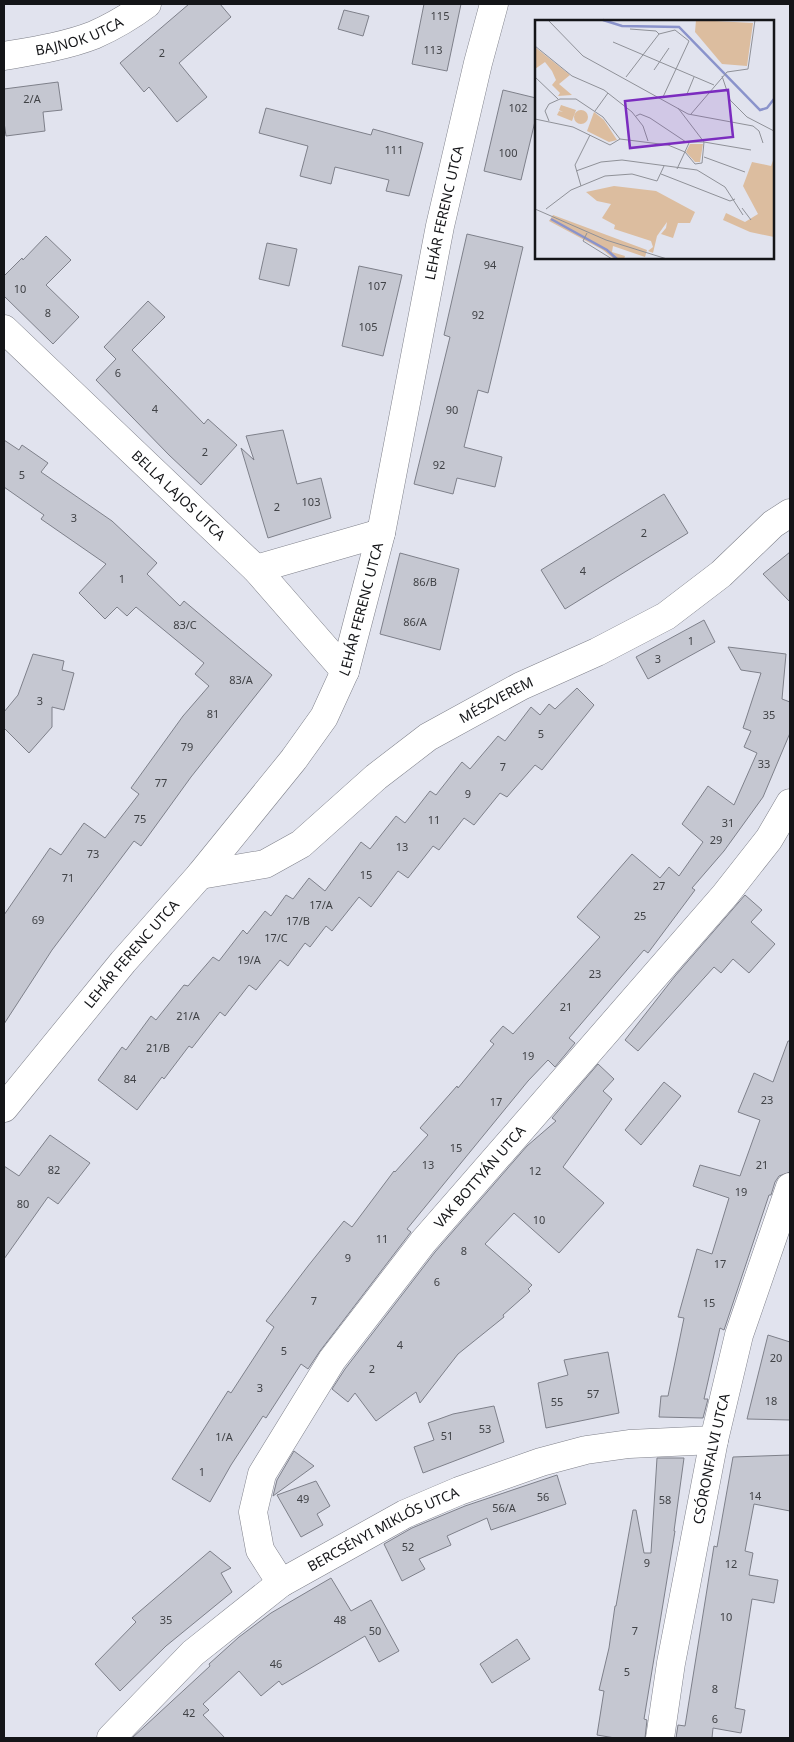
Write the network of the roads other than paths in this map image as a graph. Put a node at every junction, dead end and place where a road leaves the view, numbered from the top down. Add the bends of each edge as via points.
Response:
1 (147, 4) edge
2 (494, 4) edge
3 (4, 56) edge
4 (4, 329) edge
5 (790, 513) edge
6 (381, 533) junction
7 (256, 569) junction
8 (345, 671) junction
9 (790, 803) edge
10 (200, 875) junction
11 (4, 1108) edge
12 (790, 1187) edge
13 (714, 1440) junction
14 (281, 1583) junction
15 (111, 1738) edge
16 (660, 1738) edge

1 - 3 street, BAJNOK UTCA via 94,34
2 - 6 street, LEHÁR FERENC UTCA via 440,226
4 - 7 street, BELLA LAJOS UTCA
5 - 10 street, MÉSZVEREM via 773,524 721,574 666,616 521,686 428,737 376,777 301,844 265,864
6 - 7 street
6 - 8 street, LEHÁR FERENC UTCA
7 - 8 street, BELLA LAJOS UTCA
8 - 10 street, LEHÁR FERENC UTCA via 324,717
9 - 14 street, VAK BOTTYÁN UTCA via 769,839 724,895 423,1242 332,1360 262,1474 252,1512 260,1550
10 - 11 street, LEHÁR FERENC UTCA via 123,962
12 - 13 street, CSÓRONFALVI UTCA via 739,1335
13 - 14 street, BERCSÉNYI MIKLÓS UTCA via 629,1444 586,1450 541,1462 459,1490 405,1514
13 - 16 street, CSÓRONFALVI UTCA via 671,1663
14 - 15 street, BERCSÉNYI MIKLÓS UTCA via 193,1653

